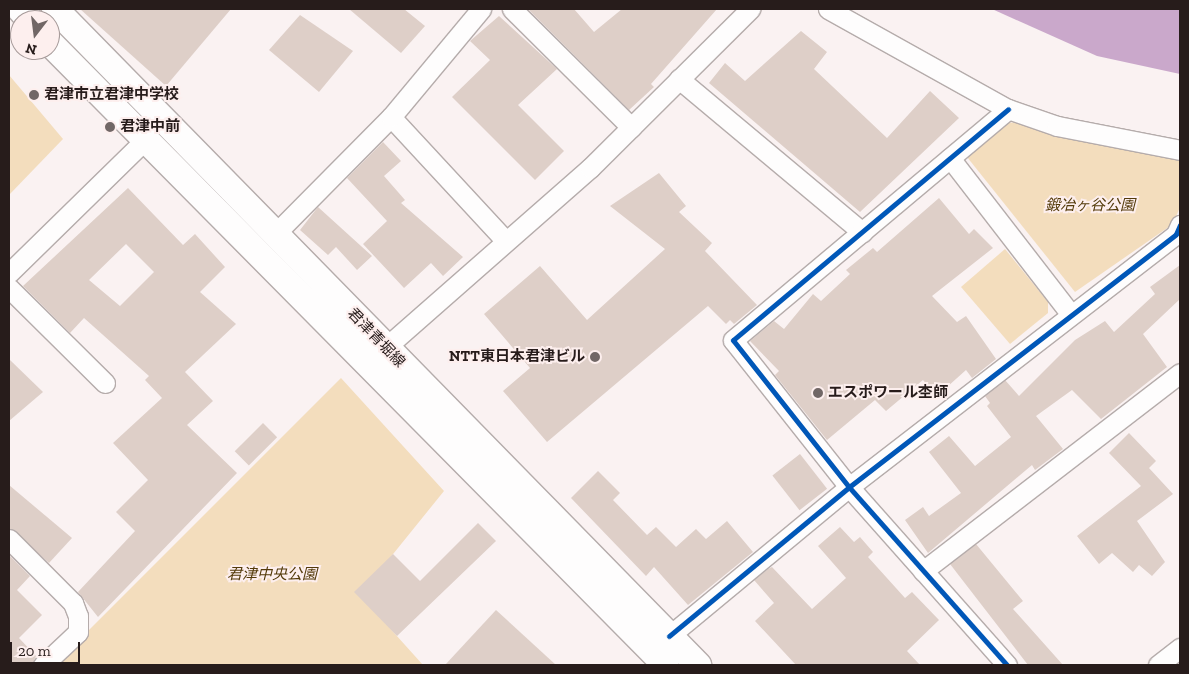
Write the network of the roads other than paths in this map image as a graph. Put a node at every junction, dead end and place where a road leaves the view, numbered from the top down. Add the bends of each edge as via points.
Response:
1 (55, 9) edge
2 (481, 9) edge
3 (512, 9) edge
4 (750, 9) edge
5 (828, 9) edge
6 (60, 53) edge
7 (679, 79) junction
8 (1008, 109) junction
9 (391, 117) junction
10 (631, 127) junction
11 (146, 140) junction
12 (1180, 150) edge
13 (950, 158) junction
14 (1180, 225) edge
15 (277, 232) junction
16 (862, 232) junction
17 (505, 240) junction
18 (9, 273) edge
19 (9, 288) edge
20 (1070, 313) junction
21 (385, 348) junction
22 (1180, 373) edge
23 (105, 383) dead end
24 (850, 487) junction
25 (9, 539) edge
26 (923, 571) junction
27 (669, 636) junction
28 (1180, 648) edge
29 (43, 665) edge
30 (666, 665) edge
31 (698, 665) edge
32 (1007, 665) edge
33 (1158, 665) edge

1 - 15 main road, 君津青堀線
2 - 9 street
3 - 10 street
4 - 7 street
5 - 8 street
6 - 11 main road, 君津青堀線
7 - 10 street
7 - 16 street
8 - 12 street via 1057,126
8 - 13 street
9 - 15 street
9 - 17 street
10 - 17 street
11 - 18 street
11 - 30 main road, 君津青堀線
13 - 16 street
13 - 20 street
14 - 20 street via 1176,234
15 - 21 main road, 君津青堀線
16 - 24 street via 733,340
17 - 21 street
19 - 23 street
20 - 24 street
21 - 27 main road, 君津青堀線
22 - 26 street
24 - 26 street
24 - 27 street
25 - 29 street via 72,602 78,616 78,632
26 - 32 street
27 - 31 main road, 君津青堀線
28 - 33 street

